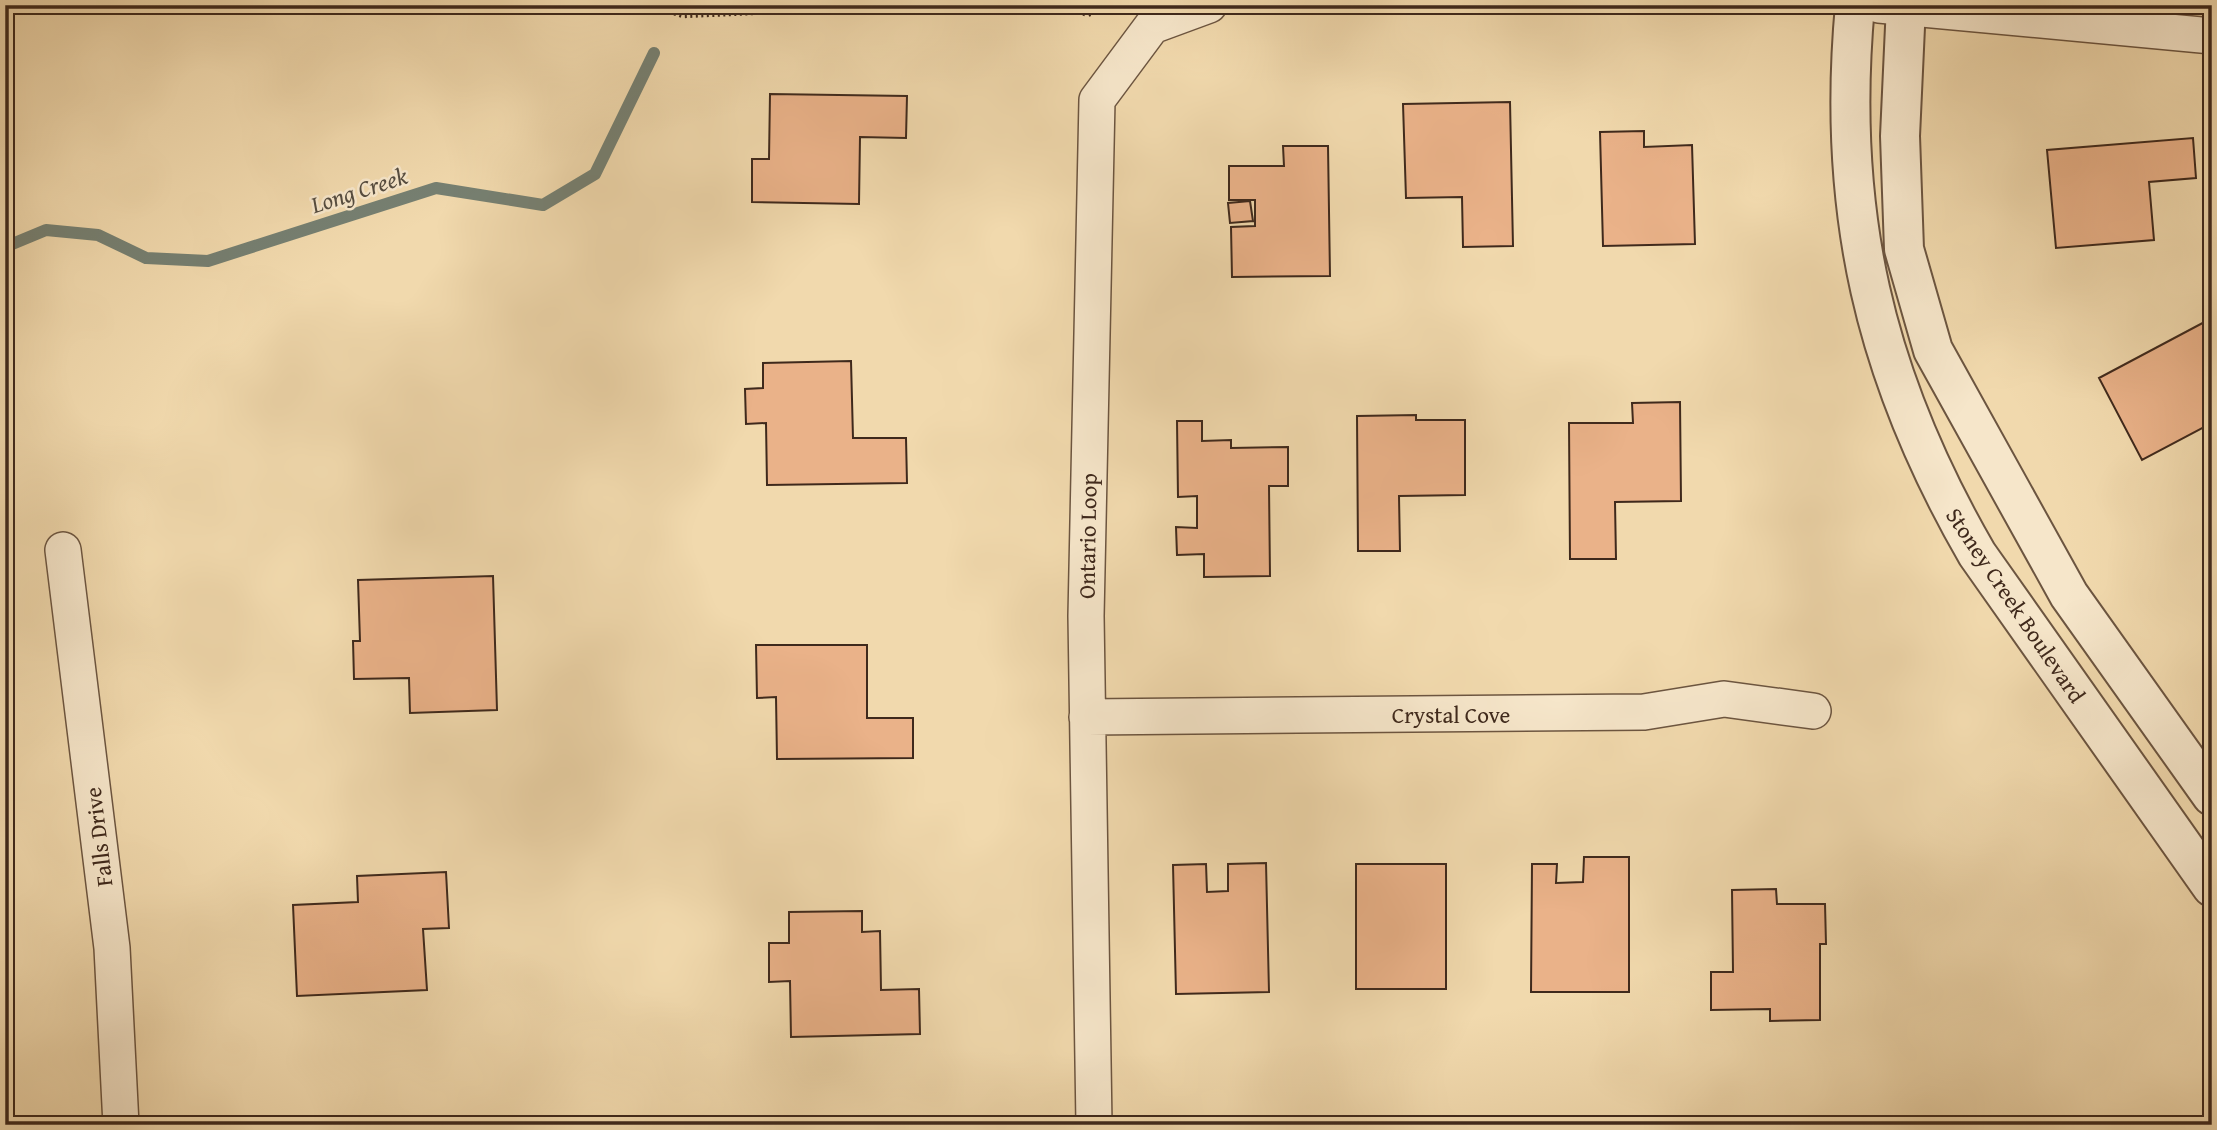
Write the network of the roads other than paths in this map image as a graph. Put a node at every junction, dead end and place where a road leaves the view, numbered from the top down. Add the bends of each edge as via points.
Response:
1 (1209, 5) edge
2 (1855, 5) edge
3 (1897, 7) edge
4 (2212, 36) edge
5 (63, 550) dead end
6 (1813, 711) dead end
7 (1087, 717) junction
8 (2212, 796) edge
9 (2212, 887) edge
10 (121, 1125) edge
11 (1094, 1125) edge

1 - 7 street, Ontario Loop via 1152,26 1097,100
2 - 9 street, Stoney Creek Boulevard via 1849,129 1858,231 1876,319 1917,440 1977,554
3 - 4 street
3 - 8 street via 1903,249 1933,350 2069,595
5 - 10 street, Falls Drive via 112,948
6 - 7 street, Crystal Cove via 1724,699 1644,712
7 - 11 street, Ontario Loop

